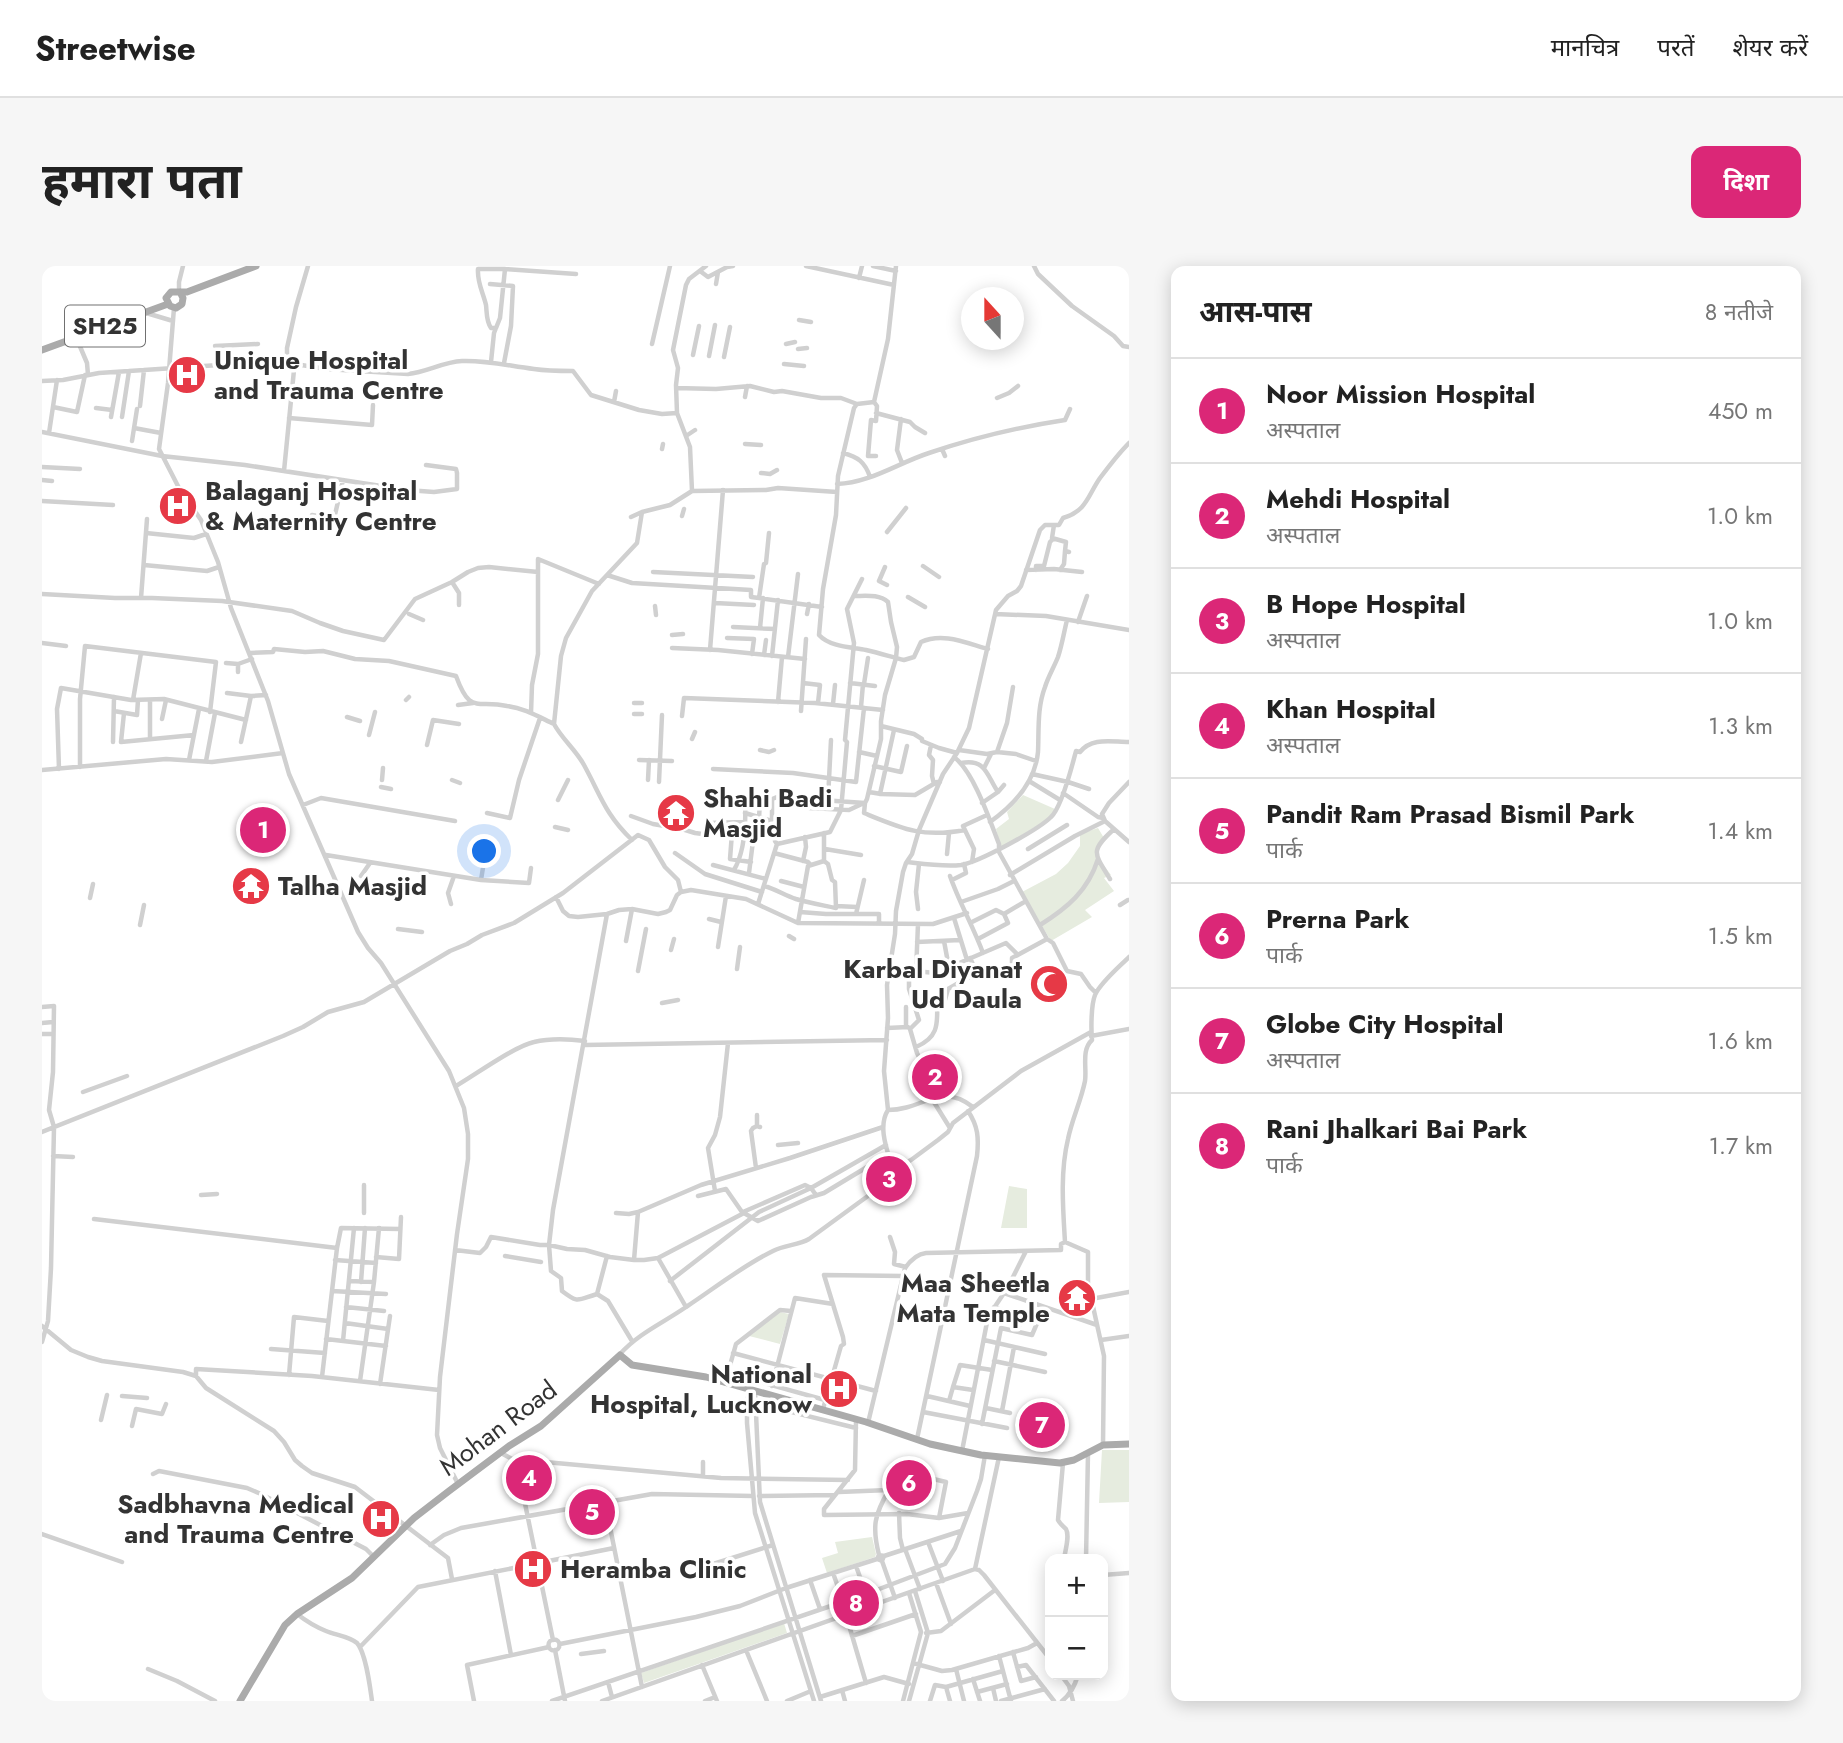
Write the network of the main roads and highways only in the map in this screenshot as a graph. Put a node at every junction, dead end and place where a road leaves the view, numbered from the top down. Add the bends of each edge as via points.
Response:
1 (256, 266) edge
2 (262, 266) edge
3 (241, 269) edge
4 (179, 293) junction
5 (169, 303) junction
6 (142, 310) junction
7 (42, 348) edge
8 (1129, 1444) edge
9 (240, 1701) edge

1 - 3 main road, SH25
2 - 4 main road, SH25 via 189,294
3 - 4 main road, SH25
4 - 5 main road, SH25 via 168,294
4 - 5 main road, SH25 via 182,304
5 - 6 main road, SH25
6 - 7 main road, SH25
6 - 7 main road, SH25
8 - 9 main road, Mohan Road via 1103,1445 1063,1462 962,1451 706,1377 632,1365 620,1355 541,1426 414,1518 352,1578 297,1614 285,1625

